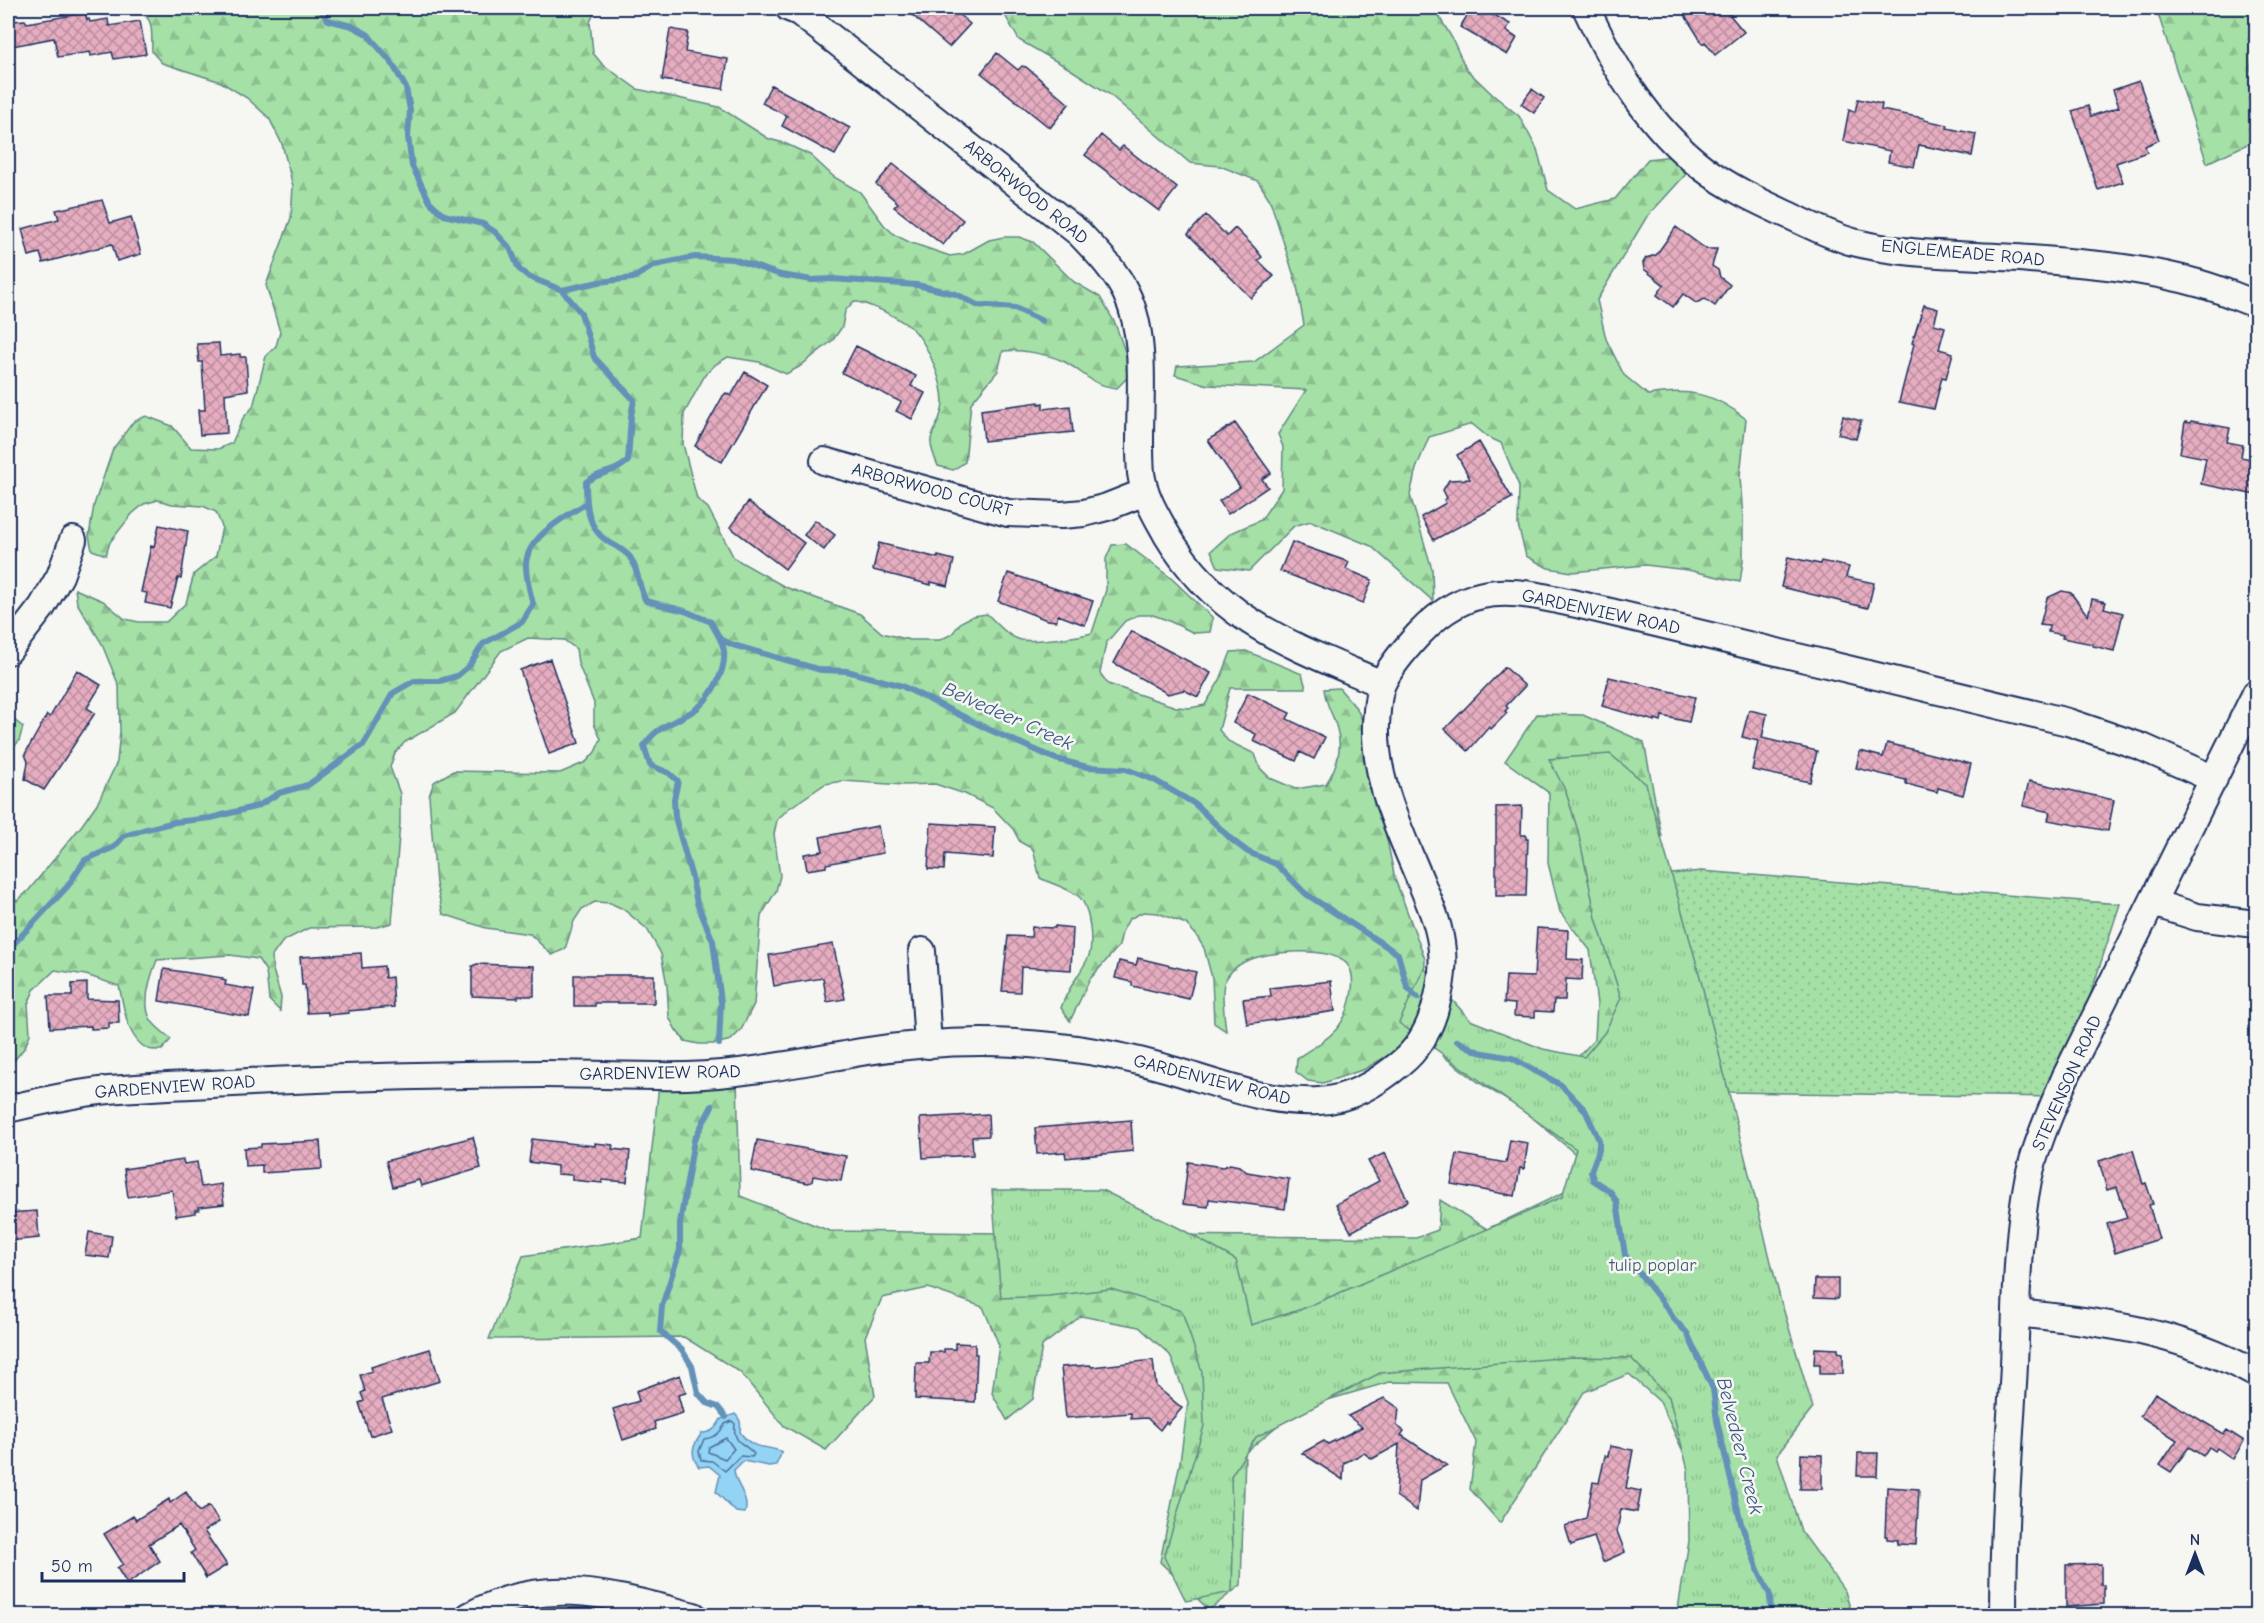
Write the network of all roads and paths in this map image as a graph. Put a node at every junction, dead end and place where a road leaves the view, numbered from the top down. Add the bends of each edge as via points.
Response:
1 (789, 8) edge
2 (1586, 8) edge
3 (2256, 304) edge
4 (824, 461) dead end
5 (1145, 492) junction
6 (73, 540) dead end
7 (8, 651) edge
8 (1382, 684) junction
9 (2256, 693) edge
10 (2214, 779) junction
11 (2153, 903) junction
12 (2256, 924) edge
13 (922, 951) dead end
14 (927, 1045) junction
15 (8, 1109) edge
16 (2017, 1314) junction
17 (2256, 1374) edge
18 (469, 1616) edge
19 (694, 1616) edge
20 (2003, 1616) edge

1 - 5 street, ARBORWOOD ROAD via 1079,233 1110,266 1127,294 1136,326
2 - 3 street, ENGLEMEADE ROAD via 1631,91 1669,136 1703,168 1755,200 1814,227 1853,242 1905,251 2033,259 2158,274 2201,284
4 - 5 street, ARBORWOOD COURT via 1008,513 1084,513
5 - 8 street, ARBORWOOD ROAD via 1171,542 1202,584 1234,611 1279,640
6 - 7 street via 60,576 42,607
8 - 10 street, GARDENVIEW ROAD via 1415,638 1452,605 1471,597 1514,593 1581,605 2068,722 2142,747
8 - 14 street, GARDENVIEW ROAD via 1376,736 1379,770 1438,925 1443,968 1439,994 1424,1035 1409,1057 1389,1073 1347,1097 1304,1102 1278,1100 1108,1054 1012,1043
9 - 10 street, STEVENSON ROAD
10 - 11 street, STEVENSON ROAD
11 - 12 street via 2198,917
11 - 16 street, STEVENSON ROAD via 2065,1078 2041,1137 2028,1179 2019,1236
13 - 14 street
14 - 15 street, GARDENVIEW ROAD via 744,1072 690,1076 357,1076 106,1090
16 - 17 street via 2095,1321 2147,1331 2211,1351
16 - 20 street, STEVENSON ROAD
18 - 19 street via 513,1597 560,1591 606,1594

